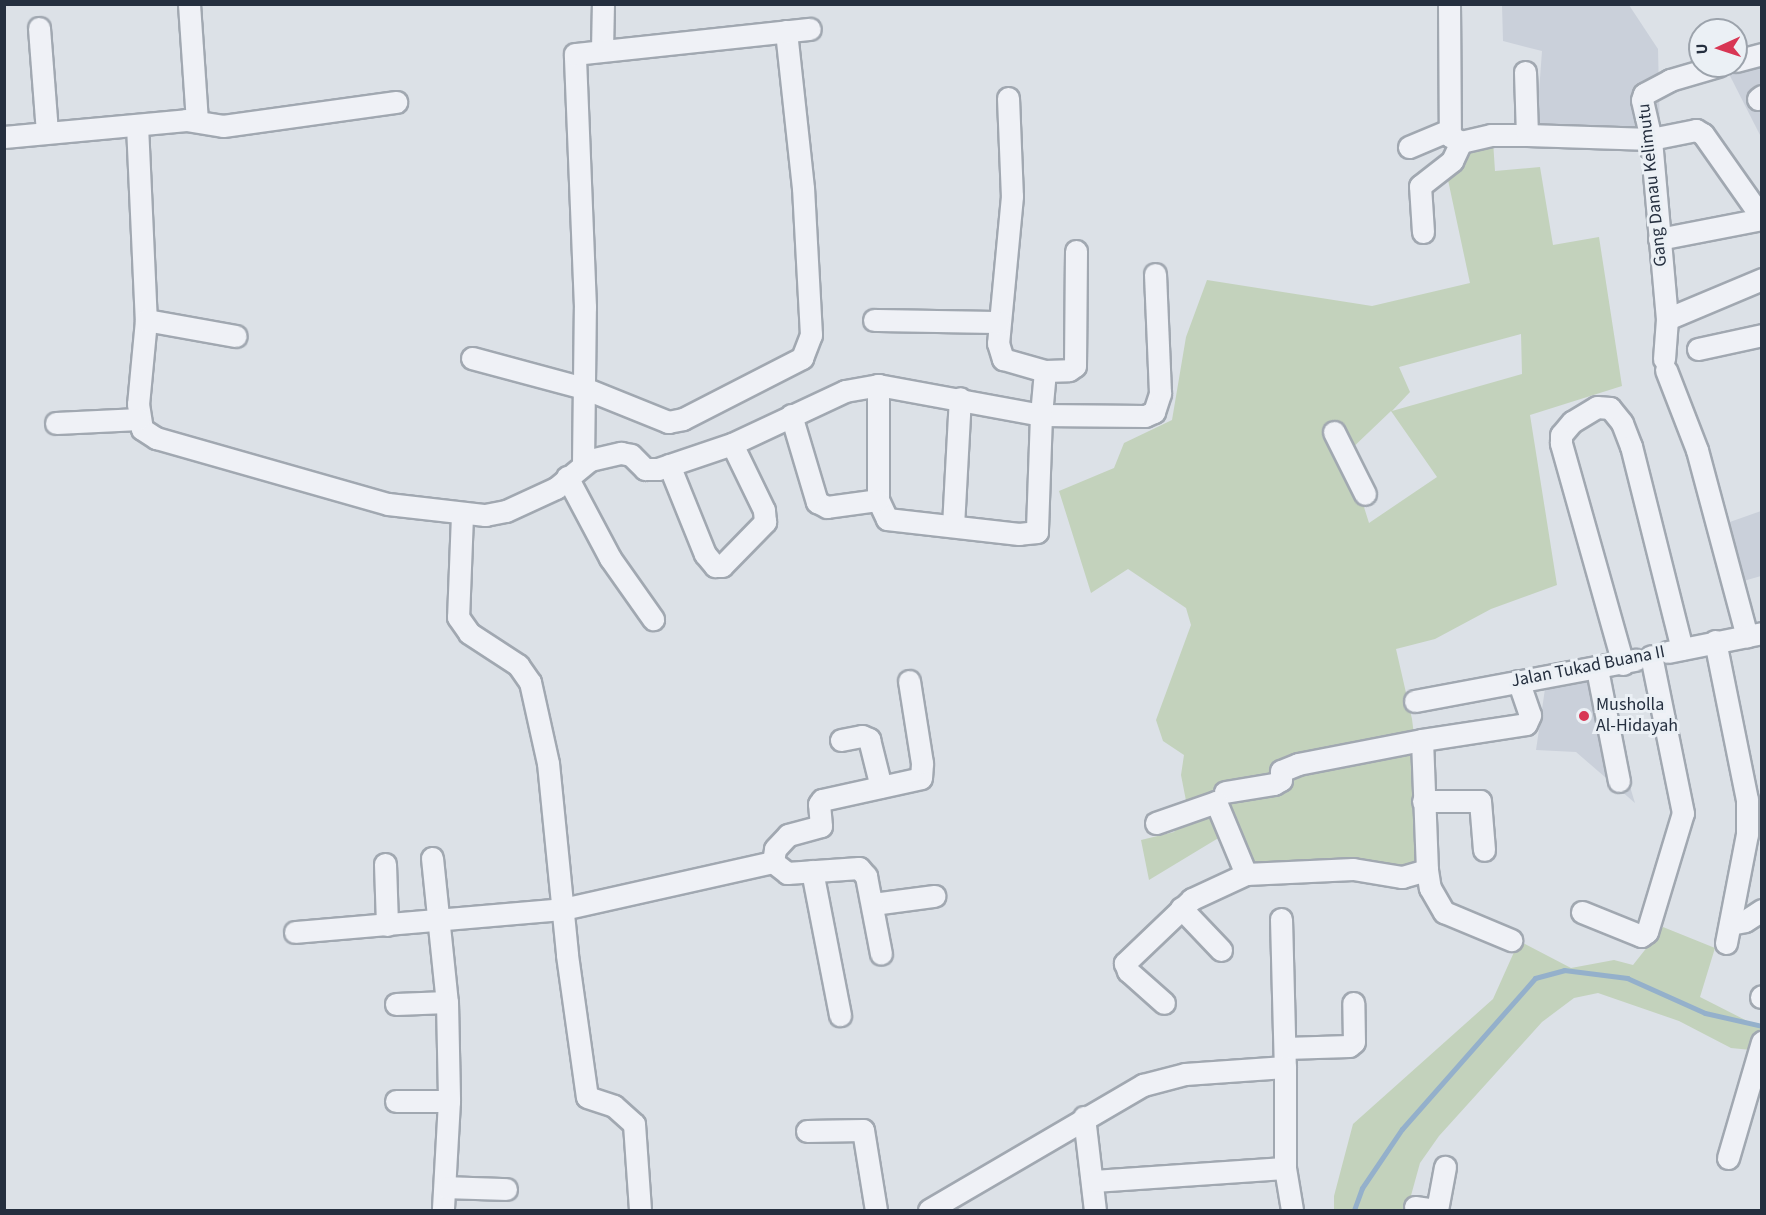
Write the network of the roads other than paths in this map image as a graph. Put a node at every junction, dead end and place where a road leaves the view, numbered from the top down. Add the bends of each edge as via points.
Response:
1 (189, 4) edge
2 (603, 4) edge
3 (1449, 4) edge
4 (39, 28) dead end
5 (810, 29) dead end
6 (786, 31) junction
7 (602, 50) junction
8 (1525, 72) dead end
9 (1688, 75) edge
10 (1008, 98) dead end
11 (396, 102) dead end
12 (197, 120) junction
13 (137, 125) junction
14 (47, 132) junction
15 (1527, 135) junction
16 (4, 137) edge
17 (1454, 137) junction
18 (1651, 139) junction
19 (1409, 147) dead end
20 (1761, 218) edge
21 (1422, 232) dead end
22 (1659, 239) junction
23 (1077, 250) dead end
24 (1155, 274) dead end
25 (1761, 279) edge
26 (1667, 319) junction
27 (146, 320) junction
28 (874, 320) dead end
29 (999, 322) junction
30 (1761, 335) edge
31 (236, 336) dead end
32 (1698, 349) dead end
33 (472, 358) dead end
34 (1045, 371) junction
35 (878, 385) junction
36 (584, 388) junction
37 (960, 398) junction
38 (1041, 415) junction
39 (791, 416) junction
40 (139, 419) junction
41 (56, 423) dead end
42 (1334, 432) dead end
43 (732, 444) junction
44 (583, 463) junction
45 (669, 465) junction
46 (567, 477) junction
47 (1365, 494) dead end
48 (878, 500) junction
49 (462, 514) junction
50 (953, 526) junction
51 (653, 619) dead end
52 (1754, 634) edge
53 (1715, 641) junction
54 (1682, 649) junction
55 (1651, 656) junction
56 (1623, 663) junction
57 (1597, 669) junction
58 (909, 681) dead end
59 (1518, 681) junction
60 (1415, 701) dead end
61 (841, 740) dead end
62 (1422, 740) junction
63 (1620, 781) dead end
64 (881, 787) junction
65 (1226, 792) dead end
66 (1422, 801) junction
67 (1156, 823) dead end
68 (1747, 834) junction
69 (1484, 850) dead end
70 (1761, 854) edge
71 (432, 858) dead end
72 (773, 862) junction
73 (386, 864) dead end
74 (1427, 870) junction
75 (812, 872) junction
76 (1246, 874) junction
77 (934, 896) dead end
78 (873, 904) junction
79 (1181, 908) junction
80 (563, 909) junction
81 (1761, 910) edge
82 (1582, 912) dead end
83 (1281, 919) dead end
84 (440, 922) junction
85 (387, 925) junction
86 (295, 932) dead end
87 (1511, 940) dead end
88 (1221, 950) dead end
89 (881, 954) dead end
90 (447, 1002) junction
91 (1164, 1003) dead end
92 (396, 1004) dead end
93 (1353, 1004) dead end
94 (840, 1015) dead end
95 (1761, 1042) edge
96 (1285, 1057) junction
97 (396, 1101) dead end
98 (449, 1101) junction
99 (1084, 1117) junction
100 (807, 1131) dead end
101 (1728, 1158) dead end
102 (1445, 1167) dead end
103 (1285, 1168) junction
104 (1093, 1181) junction
105 (445, 1187) junction
106 (506, 1189) dead end
107 (1415, 1208) dead end
108 (443, 1210) edge
109 (640, 1210) edge
110 (876, 1210) edge
111 (929, 1210) edge
112 (1095, 1210) edge
113 (1292, 1210) edge
114 (1437, 1210) edge

1 - 12 street
2 - 7 street
3 - 17 street
4 - 14 street
5 - 6 street
6 - 7 street
6 - 36 street via 803,188 811,335 807,352 676,422 658,419
7 - 36 street via 579,52 573,64 585,307
8 - 15 street
9 - 18 street, Gang Danau Kelimutu via 1644,94 1642,105
10 - 29 street via 1012,196
11 - 12 street via 223,126
12 - 13 street
13 - 14 street
13 - 27 street
14 - 16 street
15 - 17 street
15 - 18 street
17 - 19 street
17 - 21 street via 1452,161 1420,186
18 - 20 street via 1692,130 1703,134
18 - 22 street, Gang Danau Kelimutu
20 - 22 street
22 - 26 street, Gang Danau Kelimutu
23 - 34 street via 1075,366
24 - 38 street via 1160,393 1154,412 1145,416
25 - 26 street
26 - 52 street, Gang Danau Kelimutu via 1665,364 1697,450
27 - 31 street
27 - 40 street via 138,382
28 - 29 street
29 - 34 street via 1003,359
30 - 32 street
33 - 36 street
34 - 38 street
35 - 37 street
35 - 39 street via 845,392
35 - 48 street
36 - 44 street
37 - 38 street
37 - 50 street
38 - 50 street via 1037,532 1019,534
39 - 43 street
39 - 48 street via 817,502 827,507
40 - 41 street
40 - 49 street via 142,429 156,438 388,504
42 - 47 street
43 - 45 street
43 - 45 street via 764,510 765,522 722,566 715,566 705,554
44 - 45 street via 621,453 631,455 645,469
44 - 46 street
46 - 49 street via 556,488 506,511
46 - 51 street via 610,558
48 - 50 street via 887,519
49 - 80 street via 458,617 469,633 518,665 530,682 548,763
52 - 53 street, Jalan Tukad Buana II
53 - 54 street, Jalan Tukad Buana II
53 - 68 street via 1745,783
54 - 55 street, Jalan Tukad Buana II
54 - 56 street via 1631,447 1622,423 1610,408 1597,407 1572,422 1561,435 1561,443
55 - 56 street, Jalan Tukad Buana II
55 - 82 street via 1683,813 1647,932 1641,936
56 - 57 street, Jalan Tukad Buana II
57 - 59 street, Jalan Tukad Buana II
57 - 63 street
58 - 64 street via 923,774 912,782
59 - 60 street, Jalan Tukad Buana II
59 - 62 street via 1530,715 1526,724
61 - 64 street via 862,736 869,739
62 - 65 street via 1298,764 1281,771 1281,780 1274,784
62 - 66 street
64 - 72 street via 822,800 821,826 788,836 775,849
66 - 69 street via 1479,801
66 - 74 street
67 - 76 street via 1216,802
68 - 70 street
68 - 81 street via 1728,933
71 - 84 street
72 - 75 street via 787,873
72 - 80 street
73 - 85 street
74 - 76 street via 1402,877 1353,869
74 - 87 street via 1430,888 1444,912
75 - 78 street via 860,868
75 - 94 street
76 - 79 street
77 - 78 street
78 - 89 street
79 - 88 street
79 - 91 street via 1125,963 1128,971
80 - 84 street
80 - 109 street via 587,1097 614,1106 634,1124
83 - 96 street
84 - 85 street
84 - 90 street
85 - 86 street
90 - 92 street
90 - 98 street
93 - 96 street via 1354,1042 1349,1046
95 - 101 street
96 - 99 street via 1161,1078 1118,1096
96 - 103 street
97 - 98 street
98 - 105 street
99 - 104 street
99 - 111 street
100 - 110 street via 863,1130
102 - 114 street
103 - 104 street
103 - 113 street
104 - 112 street
105 - 106 street
105 - 108 street
107 - 114 street

